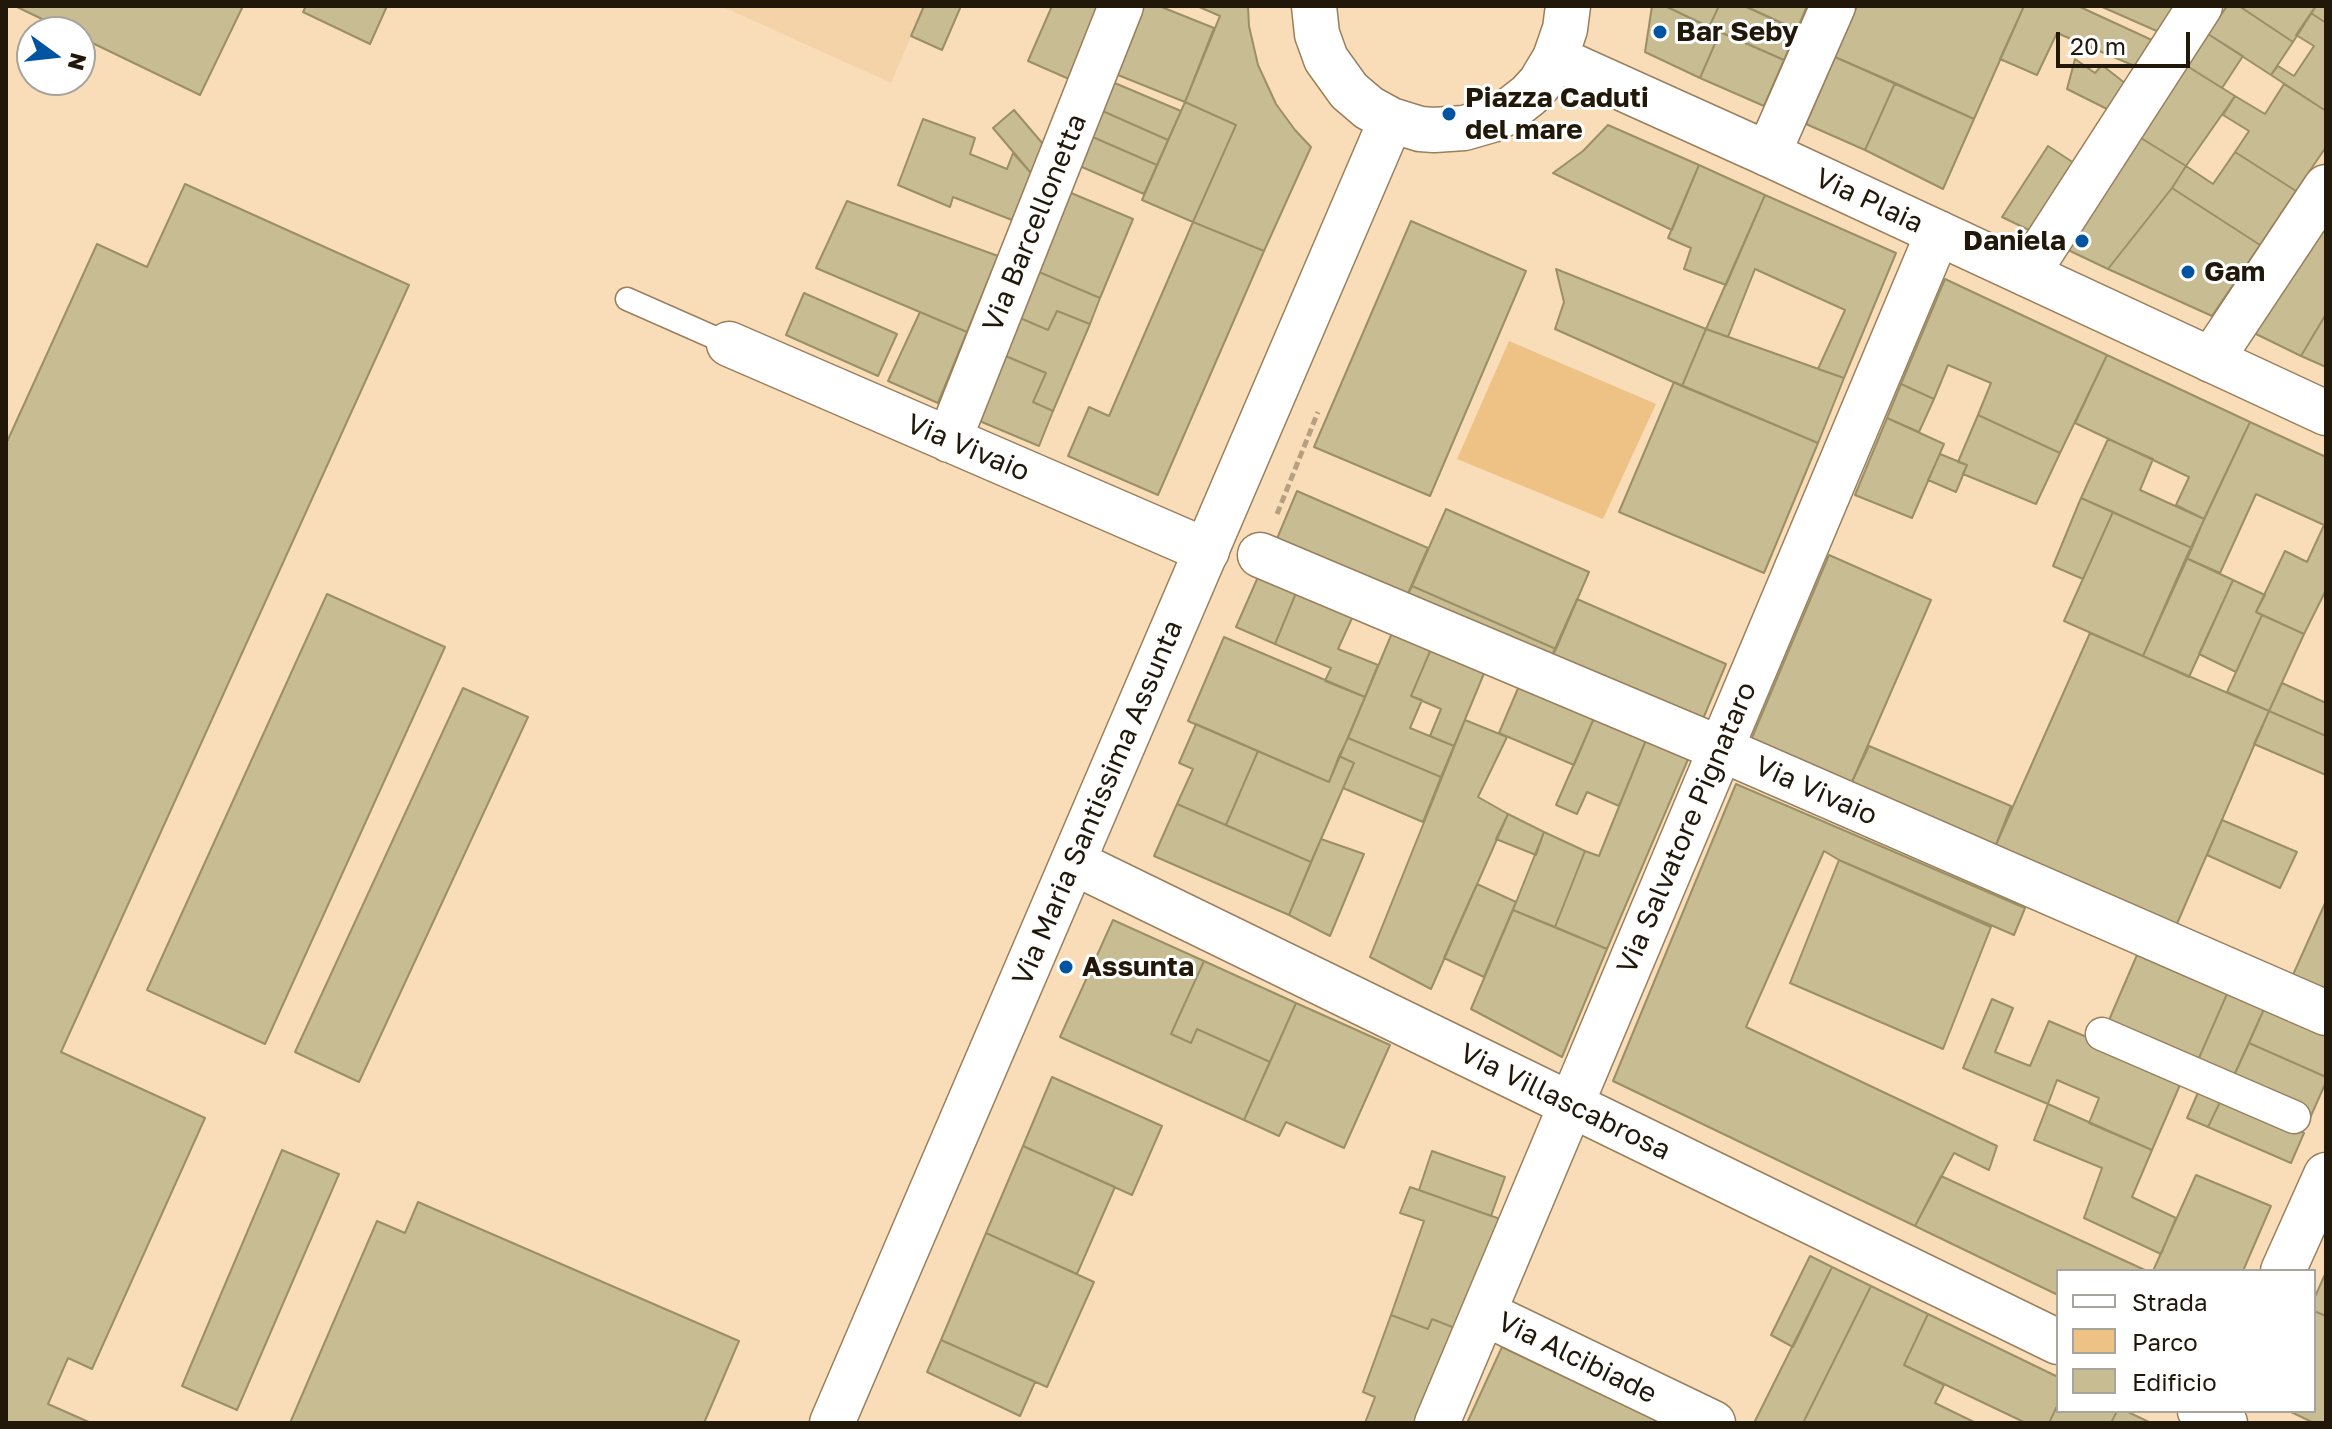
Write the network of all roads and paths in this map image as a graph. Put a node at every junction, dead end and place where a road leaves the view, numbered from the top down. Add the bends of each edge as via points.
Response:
1 (1121, 6) edge
2 (1314, 6) edge
3 (1568, 6) edge
4 (1833, 6) edge
5 (2200, 6) edge
6 (1555, 58) junction
7 (1391, 120) junction
8 (1768, 154) junction
9 (2326, 187) edge
10 (1938, 233) junction
11 (2027, 274) junction
12 (627, 299) dead end
13 (729, 344) joint
14 (2211, 360) junction
15 (1319, 410) dead end
16 (2326, 413) edge
17 (949, 440) junction
18 (1207, 551) junction
19 (1260, 555) joint
20 (1721, 749) junction
21 (1073, 862) junction
22 (2326, 1013) edge
23 (2102, 1034) dead end
24 (1571, 1104) junction
25 (2294, 1117) dead end
26 (2326, 1175) edge
27 (2284, 1269) edge
28 (1484, 1313) junction
29 (2056, 1341) edge
30 (832, 1423) edge
31 (1437, 1423) edge
32 (1713, 1423) edge

1 - 17 street, Via Barcellonetta
2 - 7 street via 1317,34 1333,70 1358,100
3 - 6 street
4 - 8 street
5 - 11 street
6 - 7 street via 1529,95 1492,120 1434,130
6 - 8 street, Via Plaia
7 - 18 street, Via Maria Santissima Assunta
8 - 10 street, Via Plaia
9 - 14 street
10 - 11 street, Via Plaia
10 - 20 street, Via Salvatore Pignataro
11 - 14 street, Via Plaia
12 - 13 lane
13 - 17 street, Via Vivaio
14 - 16 street, Via Plaia
15 - 19 path
17 - 18 street, Via Vivaio
18 - 21 street, Via Maria Santissima Assunta
19 - 20 street, Via Vivaio
20 - 22 street, Via Vivaio
20 - 24 street, Via Salvatore Pignataro
21 - 24 street, Via Villascabrosa
21 - 30 street, Via Maria Santissima Assunta
23 - 25 street
24 - 28 street, Via Salvatore Pignataro
24 - 29 street, Via Villascabrosa
26 - 27 street
28 - 31 street, Via Salvatore Pignataro
28 - 32 street, Via Alcibiade

